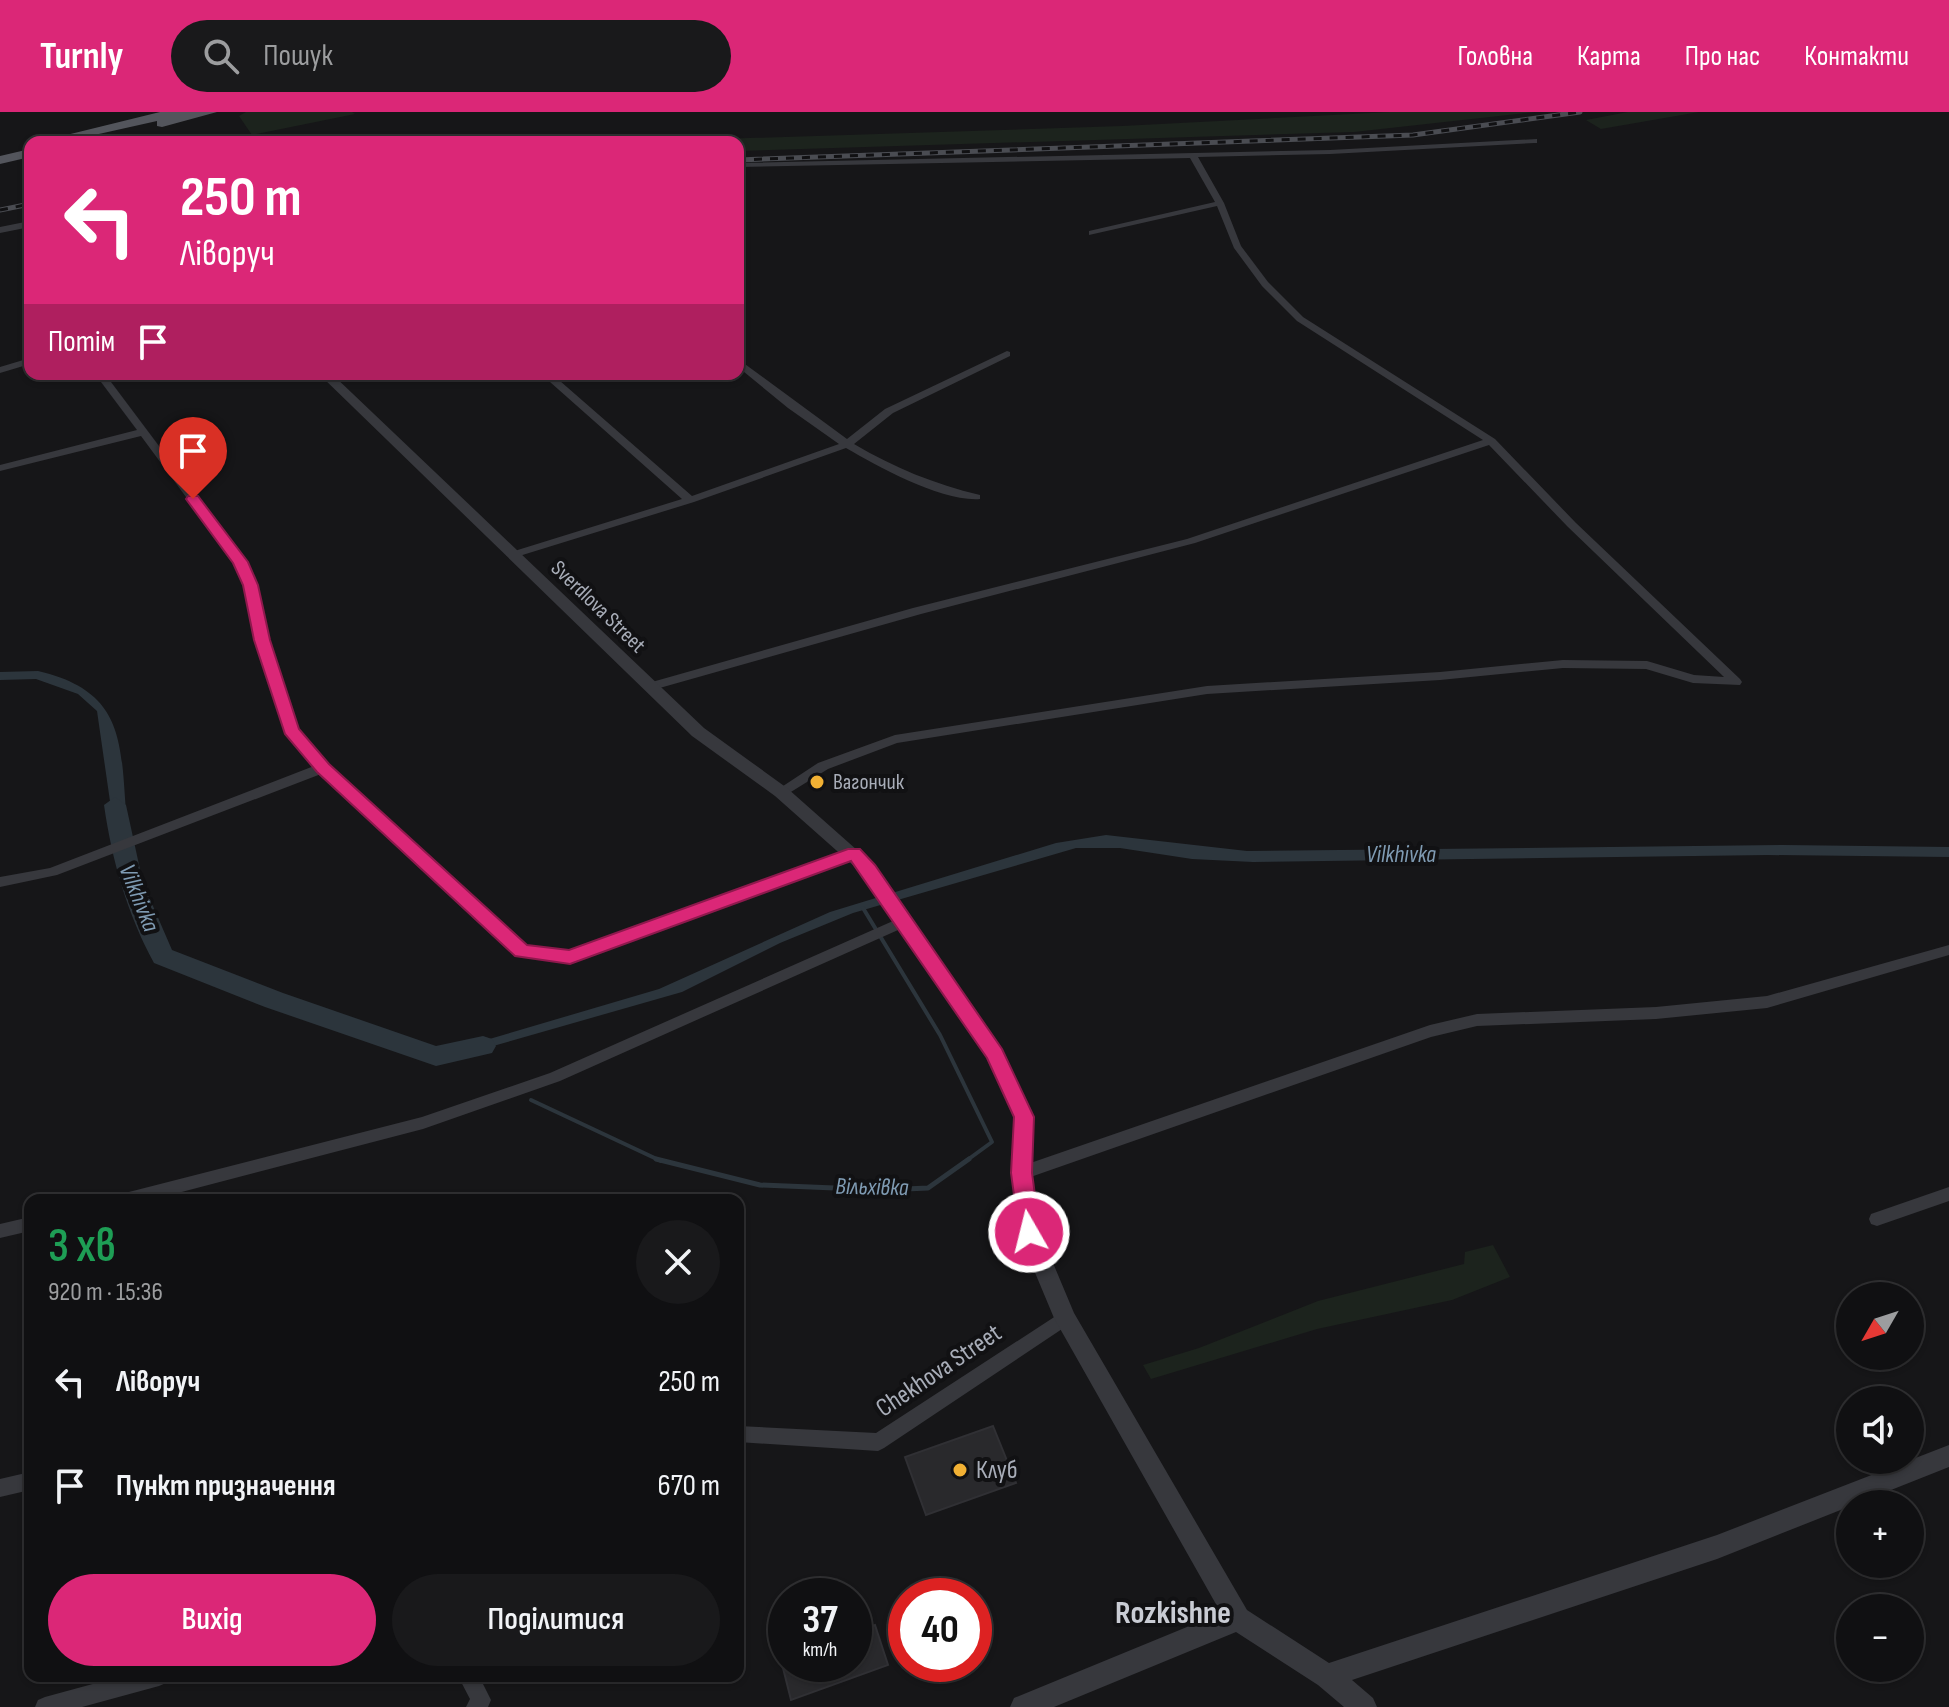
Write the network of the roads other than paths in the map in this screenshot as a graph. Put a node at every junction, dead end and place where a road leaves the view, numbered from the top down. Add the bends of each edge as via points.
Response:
1 (178, 112) edge
2 (210, 112) edge
3 (98, 136) edge
4 (102, 136) edge
5 (1534, 141) dead end
6 (24, 146) edge
7 (0, 152) edge
8 (24, 154) edge
9 (1192, 154) junction
10 (0, 160) edge
11 (744, 165) edge
12 (1220, 203) junction
13 (24, 225) edge
14 (0, 230) edge
15 (1092, 233) dead end
16 (1007, 354) dead end
17 (24, 363) edge
18 (744, 367) edge
19 (0, 370) edge
20 (104, 380) edge
21 (331, 380) edge
22 (553, 380) edge
23 (142, 432) junction
24 (1491, 441) junction
25 (846, 445) junction
26 (0, 468) edge
27 (976, 497) dead end
28 (690, 500) junction
29 (512, 555) junction
30 (649, 687) junction
31 (323, 768) junction
32 (781, 792) junction
33 (854, 854) junction
34 (0, 882) edge
35 (899, 916) junction
36 (1949, 950) edge
37 (1022, 1173) junction
38 (148, 1194) edge
39 (1949, 1194) edge
40 (1877, 1219) dead end
41 (24, 1225) edge
42 (0, 1231) edge
43 (1065, 1318) junction
44 (744, 1434) edge
45 (1949, 1456) edge
46 (24, 1482) edge
47 (0, 1488) edge
48 (1238, 1619) junction
49 (1327, 1676) junction
50 (137, 1682) edge
51 (471, 1682) edge
52 (45, 1707) edge
53 (476, 1707) edge
54 (1023, 1707) edge
55 (1364, 1707) edge

1 - 3 main road
2 - 4 main road
5 - 9 street
6 - 7 main road
8 - 10 main road
9 - 11 street
9 - 12 street
12 - 15 street
12 - 24 street via 1237,246 1300,319
13 - 14 street
16 - 25 street via 889,411
17 - 19 street
18 - 25 street
20 - 23 street
21 - 29 street, Sverdlova Street
22 - 28 street
23 - 26 street
23 - 31 street via 240,562 291,731
24 - 30 street via 1191,541
24 - 32 street via 1736,682 1693,679 1647,665 1563,664 1207,690 895,739 823,766
25 - 27 street via 940,491
25 - 28 street
28 - 29 street
29 - 30 street, Sverdlova Street
30 - 32 street, Sverdlova Street via 698,732
31 - 33 street via 522,951 570,957
31 - 34 street via 52,872
32 - 33 street, Sverdlova Street
33 - 35 street, Sverdlova Street
35 - 37 street, Sverdlova Street via 995,1054 1024,1117
35 - 38 street via 555,1077 423,1123
36 - 37 street via 1767,1002 1656,1013 1477,1020 1430,1031
37 - 43 street, Sverdlova Street via 1029,1232
39 - 40 street
41 - 42 street
43 - 44 street, Chekhova Street via 878,1442
43 - 48 street, Sverdlova Street
45 - 49 street via 1717,1547
46 - 47 street
48 - 49 street
48 - 54 street
49 - 55 street
50 - 52 street
51 - 53 street via 481,1700

